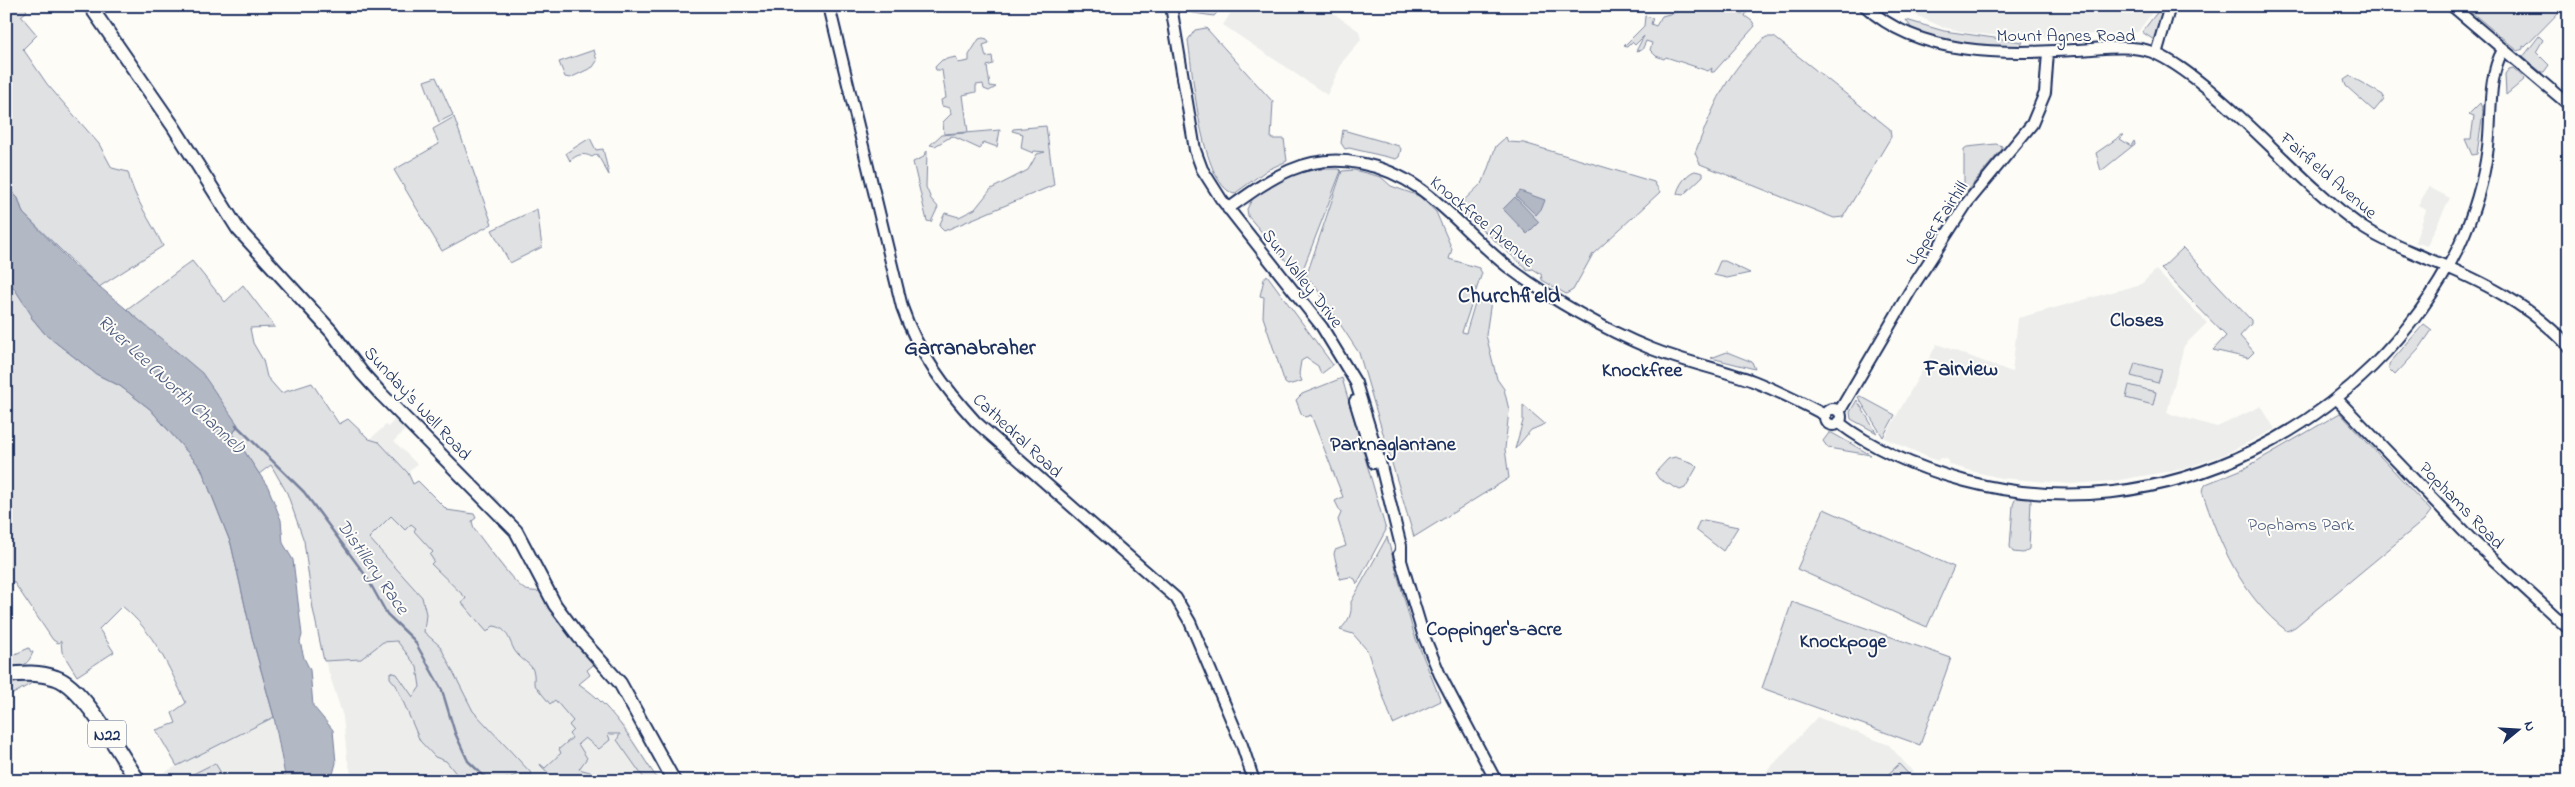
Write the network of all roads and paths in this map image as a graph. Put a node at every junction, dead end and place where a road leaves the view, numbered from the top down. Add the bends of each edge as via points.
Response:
1 (90, 6) edge
2 (829, 6) edge
3 (1171, 6) edge
4 (1865, 6) edge
5 (2170, 6) edge
6 (2452, 6) edge
7 (2503, 50) junction
8 (2048, 52) junction
9 (2156, 54) junction
10 (2569, 105) edge
11 (1228, 209) junction
12 (2446, 267) junction
13 (2569, 347) edge
14 (2337, 399) junction
15 (1838, 417) junction
16 (2569, 629) edge
17 (6, 675) edge
18 (138, 781) edge
19 (674, 781) edge
20 (1254, 781) edge
21 (1496, 781) edge

1 - 19 main road, Sunday's Well Road via 173,126 238,229 331,331 382,395 516,531 566,622 620,683
2 - 20 street, Cathedral Road via 902,307 918,344 953,397 976,422 1176,598 1190,622
3 - 11 street, Sun Valley Drive via 1197,158
4 - 8 street, Mount Agnes Road via 1881,20 1918,37 1990,52
5 - 9 street
6 - 7 street
7 - 10 street
7 - 12 street via 2494,70 2488,151 2479,191 2459,245
8 - 9 street, Mount Agnes Road via 2120,48
8 - 15 street, Upper Fairhill via 2045,92 2032,124 1962,211 1910,291
9 - 12 street, Fairfield Avenue via 2229,106 2312,186 2362,227 2396,246
11 - 15 street, Knockfree Avenue via 1277,175 1306,165 1331,161 1358,162 1401,176 1434,198 1508,267 1582,314 1653,349 1754,382 1825,415 1830,424
11 - 21 street, Sun Valley Drive via 1322,327 1348,370 1350,385 1375,455 1396,549 1424,634 1440,675
12 - 13 street, Fairfield Avenue via 2512,300 2543,320
12 - 14 street via 2427,302 2390,349
14 - 15 street via 2281,437 2226,465 2162,484 2100,494 2010,491 1941,474 1876,445
14 - 16 street, Pophams Road via 2471,539
17 - 18 highway, N22 via 41,674 65,682 88,706

